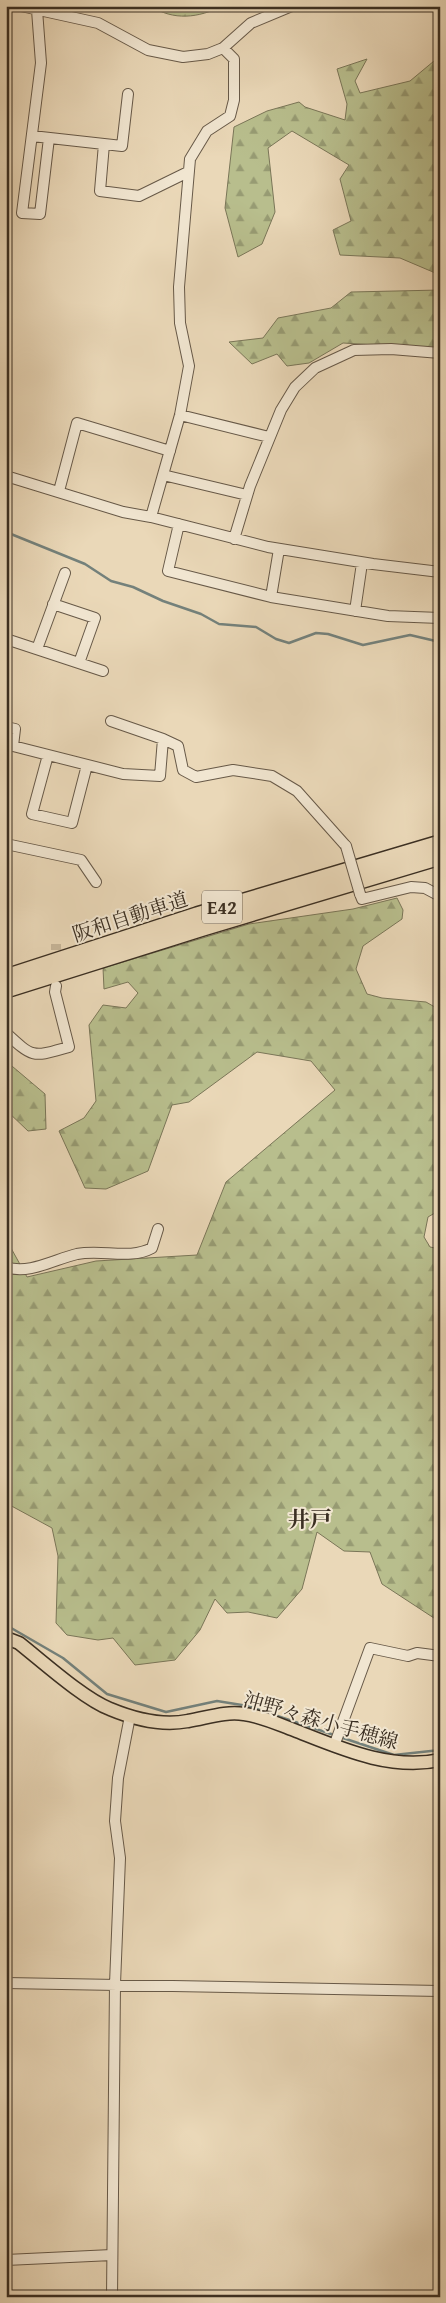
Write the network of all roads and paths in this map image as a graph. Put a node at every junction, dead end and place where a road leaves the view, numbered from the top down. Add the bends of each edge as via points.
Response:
1 (21, 6) edge
2 (292, 6) edge
3 (37, 10) junction
4 (224, 48) junction
5 (128, 94) dead end
6 (32, 136) junction
7 (49, 138) junction
8 (104, 144) junction
9 (188, 172) junction
10 (440, 353) edge
11 (180, 415) junction
12 (269, 437) junction
13 (170, 451) junction
14 (163, 475) junction
15 (6, 476) edge
16 (59, 491) junction
17 (247, 495) junction
18 (151, 517) junction
19 (179, 524) junction
20 (234, 539) junction
21 (279, 549) junction
22 (362, 563) junction
23 (440, 572) edge
24 (65, 573) dead end
25 (272, 597) junction
26 (53, 604) junction
27 (355, 611) junction
28 (440, 618) edge
29 (6, 639) edge
30 (37, 649) junction
31 (79, 663) junction
32 (103, 671) dead end
33 (111, 721) dead end
34 (6, 727) edge
35 (163, 738) junction
36 (48, 755) junction
37 (87, 764) junction
38 (440, 843) edge
39 (6, 844) edge
40 (440, 856) edge
41 (96, 882) dead end
42 (440, 896) edge
43 (6, 977) edge
44 (56, 986) dead end
45 (6, 990) edge
46 (6, 1032) edge
47 (158, 1229) dead end
48 (6, 1267) edge
49 (6, 1638) edge
50 (440, 1656) edge
51 (130, 1716) junction
52 (334, 1746) junction
53 (440, 1760) edge
54 (6, 1983) edge
55 (115, 1984) junction
56 (440, 1991) edge
57 (112, 2255) junction
58 (6, 2260) edge
59 (112, 2297) edge

1 - 3 street
2 - 4 street via 251,23
3 - 4 street via 98,23 148,50 183,57
3 - 6 street via 41,63
4 - 9 street via 234,59 234,100 230,116 207,131 190,159
5 - 8 street via 122,146
6 - 7 street
6 - 7 street via 22,213 40,214
7 - 8 street
8 - 9 street via 100,191 140,196
9 - 11 street via 179,287 180,323 189,366
10 - 12 street via 354,350 315,368 295,387
11 - 12 street
11 - 13 street
12 - 17 street
13 - 14 street
13 - 16 street via 77,423
14 - 17 street
14 - 18 street
15 - 16 street
16 - 18 street via 123,512
17 - 20 street
18 - 19 street
19 - 20 street
19 - 25 street via 168,571
20 - 21 street
21 - 22 street
21 - 25 street
22 - 23 street
22 - 27 street
24 - 26 street
25 - 27 street
26 - 30 street
26 - 31 street via 95,618
27 - 28 street
29 - 30 street
30 - 31 street
31 - 32 street
33 - 35 street
34 - 36 street via 15,730 13,746
35 - 37 street via 160,776 123,774
35 - 42 street, bridge via 178,746 183,770 196,778 234,770 272,776 297,791 346,846 362,899 411,887 425,888
36 - 37 street
36 - 37 street via 32,814 72,823
38 - 43 highway, 阪和自動車道 / E42 via 197,915
39 - 41 street via 81,860
40 - 45 highway, 阪和自動車道 / E42
44 - 46 street via 68,1046 32,1055
47 - 48 street via 152,1248 142,1254 78,1254 28,1268
49 - 51 main road, 沖野々森小手穂線 via 18,1643 90,1698
50 - 52 street via 417,1653 408,1656 370,1648
51 - 52 main road, 沖野々森小手穂線 via 169,1723 231,1712 246,1714
51 - 55 street via 118,1778 115,1822 120,1858
52 - 53 main road, 沖野々森小手穂線 via 404,1764
54 - 55 street
55 - 56 street
55 - 57 street
57 - 58 street
57 - 59 street

